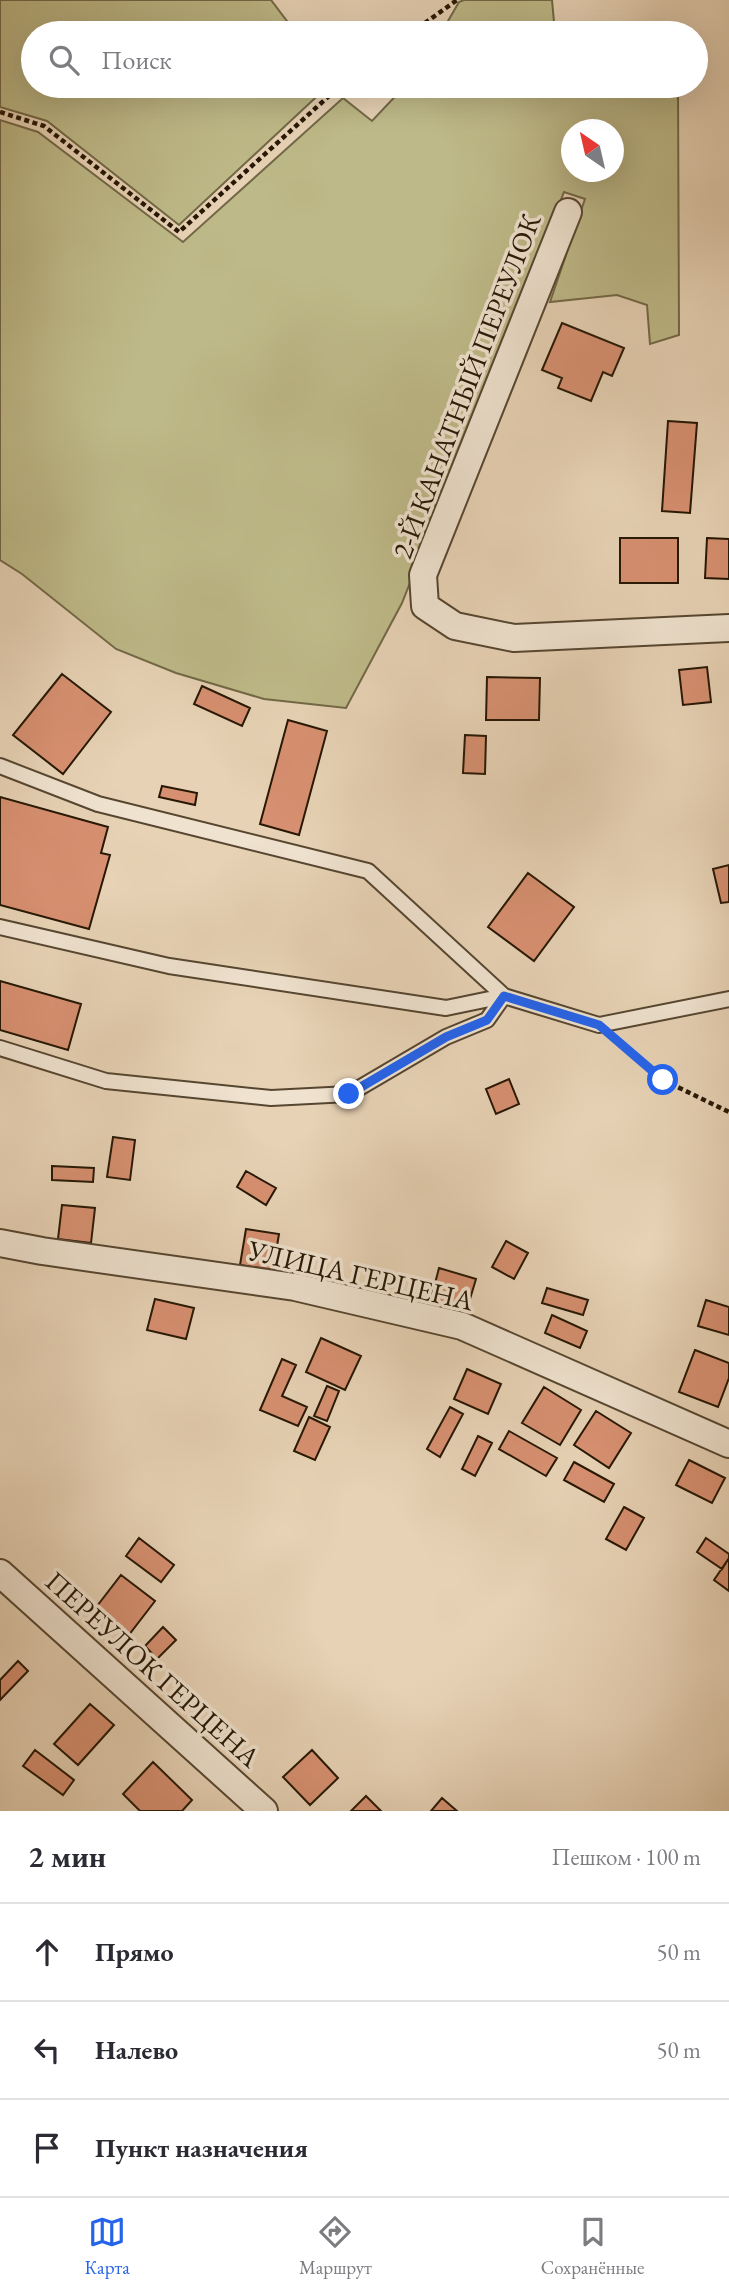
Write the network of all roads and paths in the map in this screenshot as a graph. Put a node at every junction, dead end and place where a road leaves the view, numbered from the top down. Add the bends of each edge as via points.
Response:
1 (457, 0) edge
2 (428, 21) edge
3 (327, 98) edge
4 (0, 112) edge
5 (568, 212) dead end
6 (729, 628) edge
7 (0, 766) edge
8 (0, 928) edge
9 (504, 996) junction
10 (729, 999) edge
11 (599, 1025) junction
12 (0, 1048) edge
13 (729, 1112) edge
14 (0, 1242) edge
15 (729, 1444) edge
16 (0, 1573) edge
17 (264, 1811) edge

1 - 2 path
3 - 4 path via 180,232 44,126
5 - 6 street, 2-Й КАНАТНЫЙ ПЕРЕУЛОК via 424,575 425,606 455,626 514,638
7 - 9 lane via 98,804 368,871
8 - 9 lane via 169,966 446,1008
9 - 11 lane
9 - 12 lane via 487,1020 446,1037 349,1094 271,1098 106,1081
10 - 11 lane
11 - 13 path via 663,1080
14 - 15 street, УЛИЦА ГЕРЦЕНА via 295,1287 461,1326
16 - 17 street, ПЕРЕУЛОК ГЕРЦЕНА

